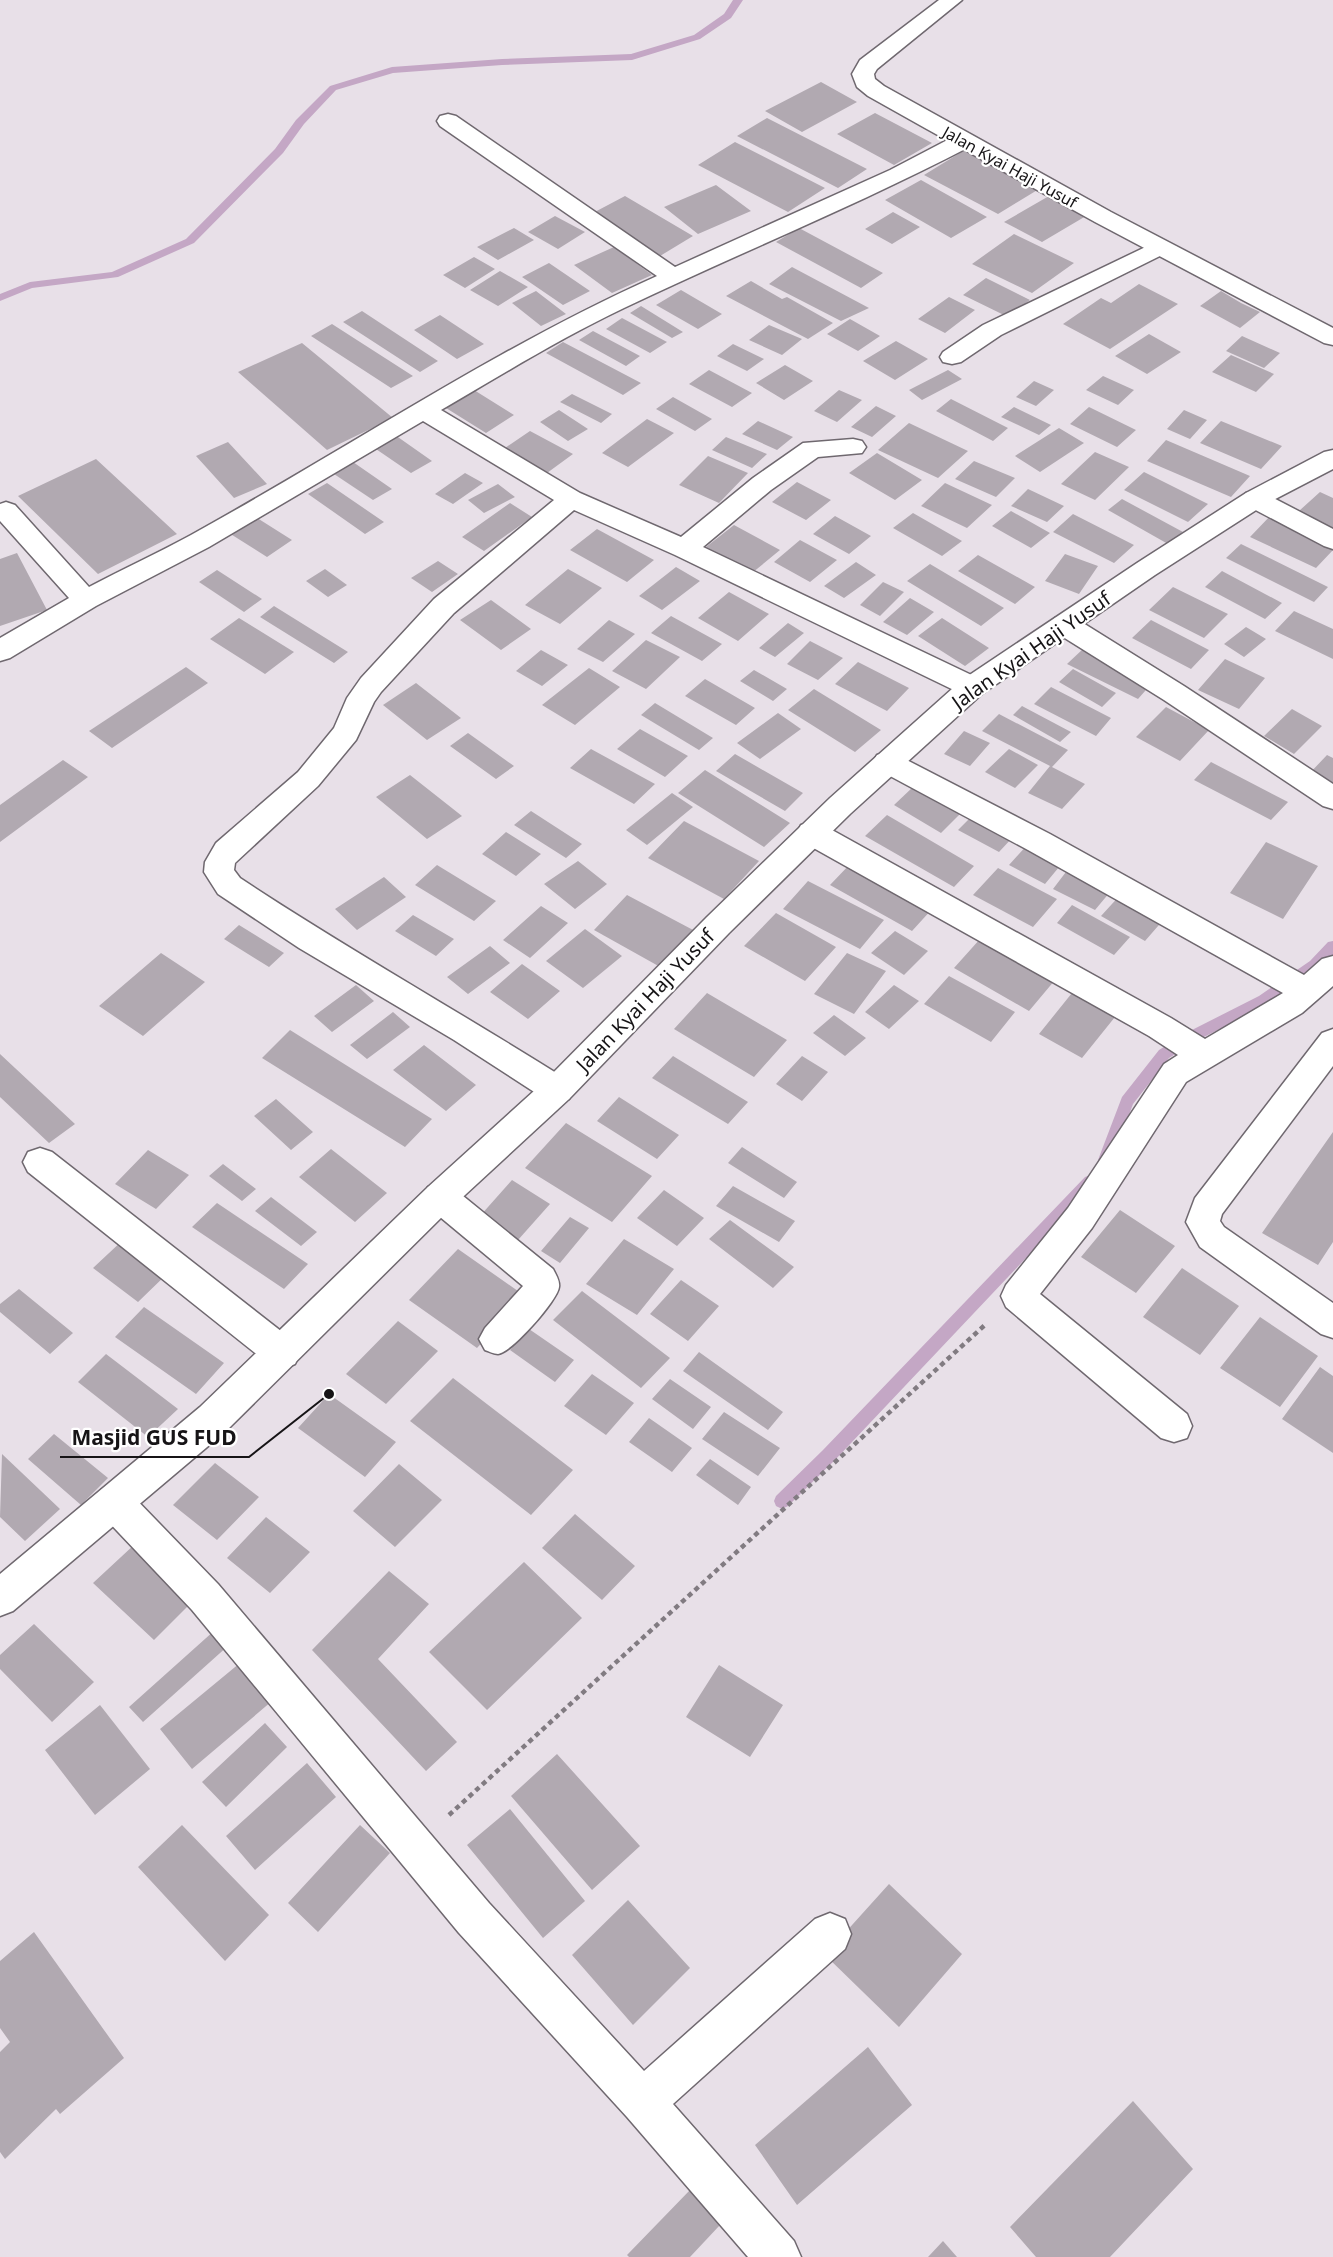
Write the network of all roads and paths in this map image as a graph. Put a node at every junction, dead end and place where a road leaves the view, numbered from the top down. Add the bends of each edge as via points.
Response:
1 (952, 0) edge
2 (448, 121) dead end
3 (963, 141) junction
4 (1158, 248) junction
5 (674, 277) junction
6 (1333, 338) edge
7 (952, 357) dead end
8 (424, 411) junction
9 (853, 447) dead end
10 (1333, 458) edge
11 (571, 499) junction
12 (1255, 499) junction
13 (6, 511) dead end
14 (1333, 540) edge
15 (684, 549) junction
16 (86, 600) junction
17 (1065, 625) junction
18 (0, 651) edge
19 (972, 687) junction
20 (887, 762) junction
21 (1333, 798) edge
22 (812, 833) junction
23 (1333, 968) edge
24 (1306, 991) junction
25 (1333, 1042) edge
26 (1205, 1056) junction
27 (557, 1090) junction
28 (40, 1162) dead end
29 (440, 1197) junction
30 (1018, 1296) junction
31 (1333, 1323) edge
32 (497, 1340) dead end
33 (282, 1353) junction
34 (1174, 1426) dead end
35 (114, 1502) junction
36 (0, 1598) edge
37 (420, 1852) junction
38 (830, 1934) dead end
39 (642, 2102) junction
40 (778, 2257) edge

1 - 3 street, Jalan Kyai Haji Yusuf via 868,65 863,78 876,91
2 - 5 street
3 - 4 street, Jalan Kyai Haji Yusuf
3 - 5 street via 898,175
4 - 6 street, Jalan Kyai Haji Yusuf
4 - 7 street via 992,330
5 - 8 street via 521,353
8 - 11 street
8 - 16 street via 200,541
9 - 15 street via 812,449 792,461
10 - 12 street, Jalan Kyai Haji Yusuf
11 - 15 street
11 - 27 street via 444,606 361,698 352,724 340,742 308,779 227,851 219,867 219,876 229,886 265,912
12 - 14 street
12 - 17 street, Jalan Kyai Haji Yusuf
13 - 16 street
15 - 19 street
16 - 18 street
17 - 19 street, Jalan Kyai Haji Yusuf
17 - 21 street
19 - 20 street, Jalan Kyai Haji Yusuf
20 - 22 street, Jalan Kyai Haji Yusuf
20 - 24 street
22 - 26 street via 1160,1027
22 - 27 street, Jalan Kyai Haji Yusuf
23 - 24 street
24 - 26 street
25 - 31 street via 1208,1208 1203,1222 1212,1237
26 - 30 street via 1175,1073 1080,1218
27 - 29 street, Jalan Kyai Haji Yusuf
28 - 33 street
29 - 32 street via 541,1280 542,1288
29 - 33 street, Jalan Kyai Haji Yusuf
30 - 34 street
30 - 37 path
33 - 35 street, Jalan Kyai Haji Yusuf via 213,1419
35 - 36 street, Jalan Kyai Haji Yusuf
35 - 37 street via 205,1597
37 - 39 street via 474,1918
38 - 39 street
39 - 40 street

